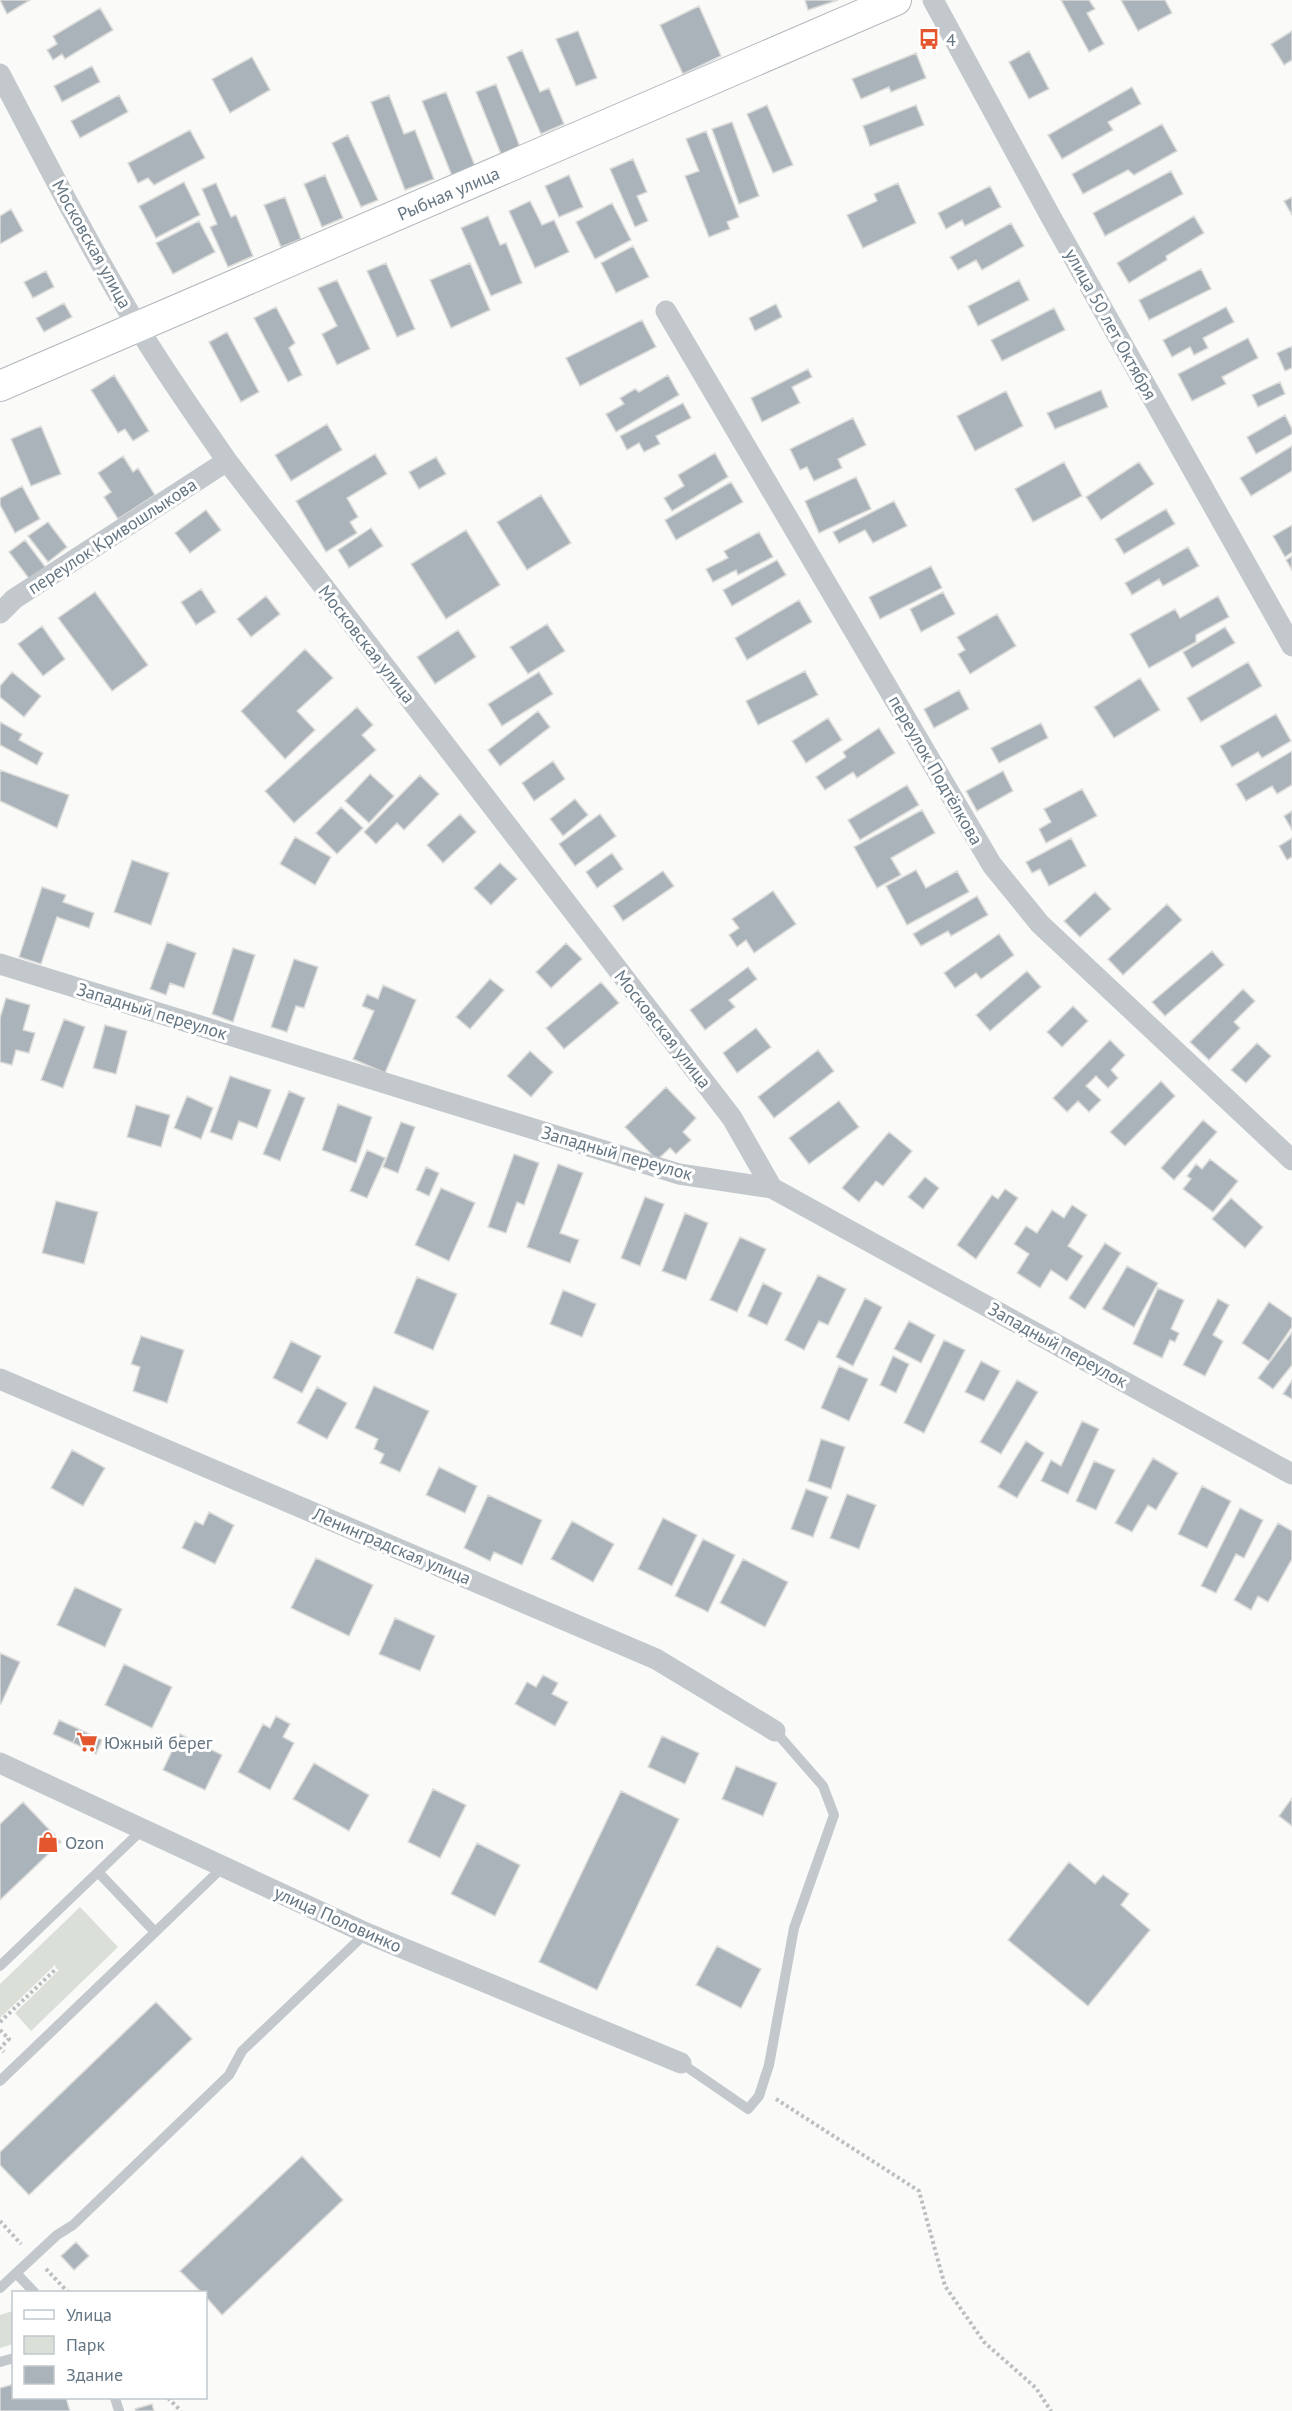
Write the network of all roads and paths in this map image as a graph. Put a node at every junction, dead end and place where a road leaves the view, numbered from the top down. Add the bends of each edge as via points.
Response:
1 (896, 0) edge
2 (933, 0) edge
3 (0, 74) edge
4 (666, 311) dead end
5 (137, 326) junction
6 (0, 386) edge
7 (227, 461) junction
8 (0, 613) edge
9 (1292, 646) edge
10 (0, 964) edge
11 (1292, 1160) edge
12 (772, 1188) junction
13 (0, 1379) edge
14 (1292, 1474) edge
15 (775, 1731) joint
16 (0, 1763) edge
17 (143, 1829) junction
18 (223, 1867) junction
19 (98, 1872) junction
20 (155, 1932) junction
21 (366, 1933) junction
22 (0, 1966) edge
23 (57, 1968) dead end
24 (0, 2022) edge
25 (0, 2030) edge
26 (0, 2048) edge
27 (681, 2063) joint
28 (0, 2081) edge
29 (761, 2089) junction
30 (0, 2221) edge
31 (21, 2244) dead end
32 (43, 2266) dead end
33 (16, 2273) junction
34 (0, 2288) edge
35 (33, 2291) edge
36 (67, 2291) edge
37 (170, 2399) edge
38 (181, 2411) edge
39 (1051, 2411) edge

1 - 5 street, Рыбная улица
2 - 9 street, улица 50 лет Октября
3 - 5 street, Московская улица
4 - 11 street, переулок Подтёлкова via 992,865 1040,924
5 - 6 street, Рыбная улица
5 - 7 street, Московская улица
7 - 8 street, переулок Кривошлыкова via 14,599
7 - 12 street, Московская улица via 732,1118
10 - 12 street, Западный переулок via 679,1174
12 - 14 street, Западный переулок
13 - 15 street, Ленинградская улица via 656,1659
15 - 29 lane via 823,1786 834,1815 794,1928 769,2065
16 - 17 street, улица Половинко
17 - 18 street, улица Половинко
17 - 19 lane
18 - 20 lane
18 - 21 street, улица Половинко
19 - 20 lane
19 - 22 lane
20 - 28 lane
21 - 27 street, улица Половинко
21 - 33 lane via 242,2051 229,2075 73,2225
23 - 24 path
25 - 26 path via 9,2039
27 - 29 lane via 748,2109
29 - 39 path via 919,2191 945,2286 984,2342 1036,2388
30 - 31 path
32 - 36 path
33 - 34 lane
33 - 35 lane
37 - 38 path

